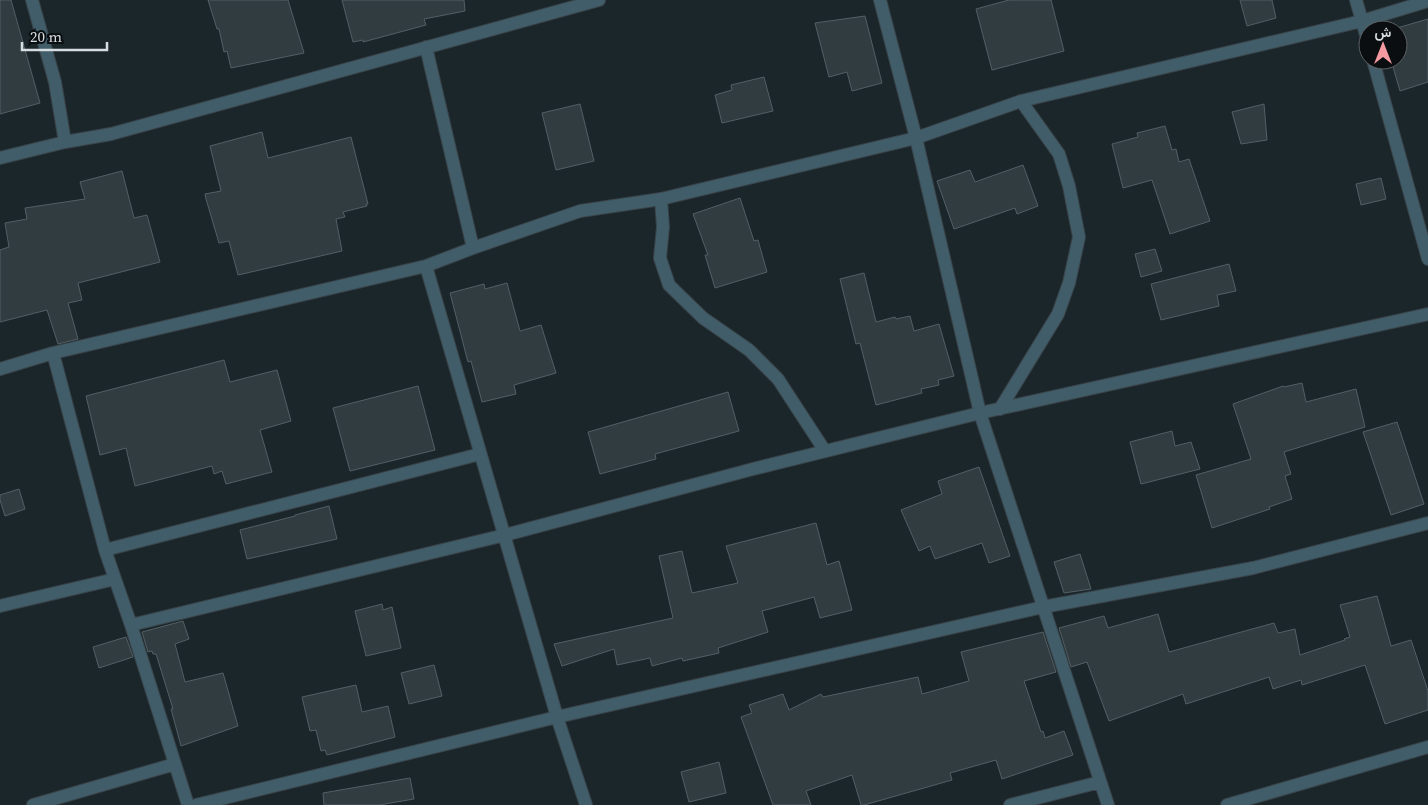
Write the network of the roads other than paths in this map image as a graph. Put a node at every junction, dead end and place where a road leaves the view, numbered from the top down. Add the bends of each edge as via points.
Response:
1 (32, 0) edge
2 (599, 0) edge
3 (880, 0) edge
4 (1356, 0) edge
5 (1428, 1) edge
6 (1362, 20) edge
7 (1365, 20) edge
8 (1358, 22) edge
9 (426, 47) junction
10 (1376, 70) edge
11 (1021, 101) junction
12 (916, 138) junction
13 (65, 142) junction
14 (0, 158) edge
15 (661, 199) junction
16 (473, 248) junction
17 (1428, 259) edge
18 (426, 266) junction
19 (1428, 314) edge
20 (53, 353) junction
21 (0, 370) edge
22 (1000, 409) junction
23 (980, 413) junction
24 (825, 451) junction
25 (480, 454) junction
26 (1428, 523) edge
27 (505, 535) junction
28 (105, 550) junction
29 (115, 579) junction
30 (0, 606) edge
31 (1043, 607) junction
32 (131, 625) junction
33 (556, 717) junction
34 (1428, 747) edge
35 (175, 764) junction
36 (1100, 782) junction
37 (33, 805) edge
38 (188, 805) edge
39 (196, 805) edge
40 (586, 805) edge
41 (1010, 805) edge
42 (1108, 805) edge
43 (1227, 805) edge

1 - 13 street via 55,82
2 - 9 street
3 - 12 street
4 - 6 street
5 - 7 street
8 - 11 street
9 - 13 street via 111,134
9 - 16 street
10 - 17 street
11 - 12 street
11 - 22 street via 1059,154 1079,237 1058,314
12 - 15 street
12 - 23 street
13 - 14 street
15 - 16 street via 580,211
15 - 24 street via 660,258 669,285 703,318 749,350 778,379
16 - 18 street
18 - 20 street
18 - 25 street
19 - 22 street
20 - 21 street
20 - 28 street
22 - 23 street
23 - 24 street
23 - 31 street
24 - 27 street
25 - 27 street
25 - 28 street
26 - 31 street via 1253,568
27 - 32 street
27 - 33 street
28 - 29 street
29 - 30 street
29 - 32 street
31 - 33 street
31 - 36 street
32 - 35 street
33 - 39 street
33 - 40 street
34 - 43 street
35 - 37 street
35 - 38 street
36 - 41 street
36 - 42 street

